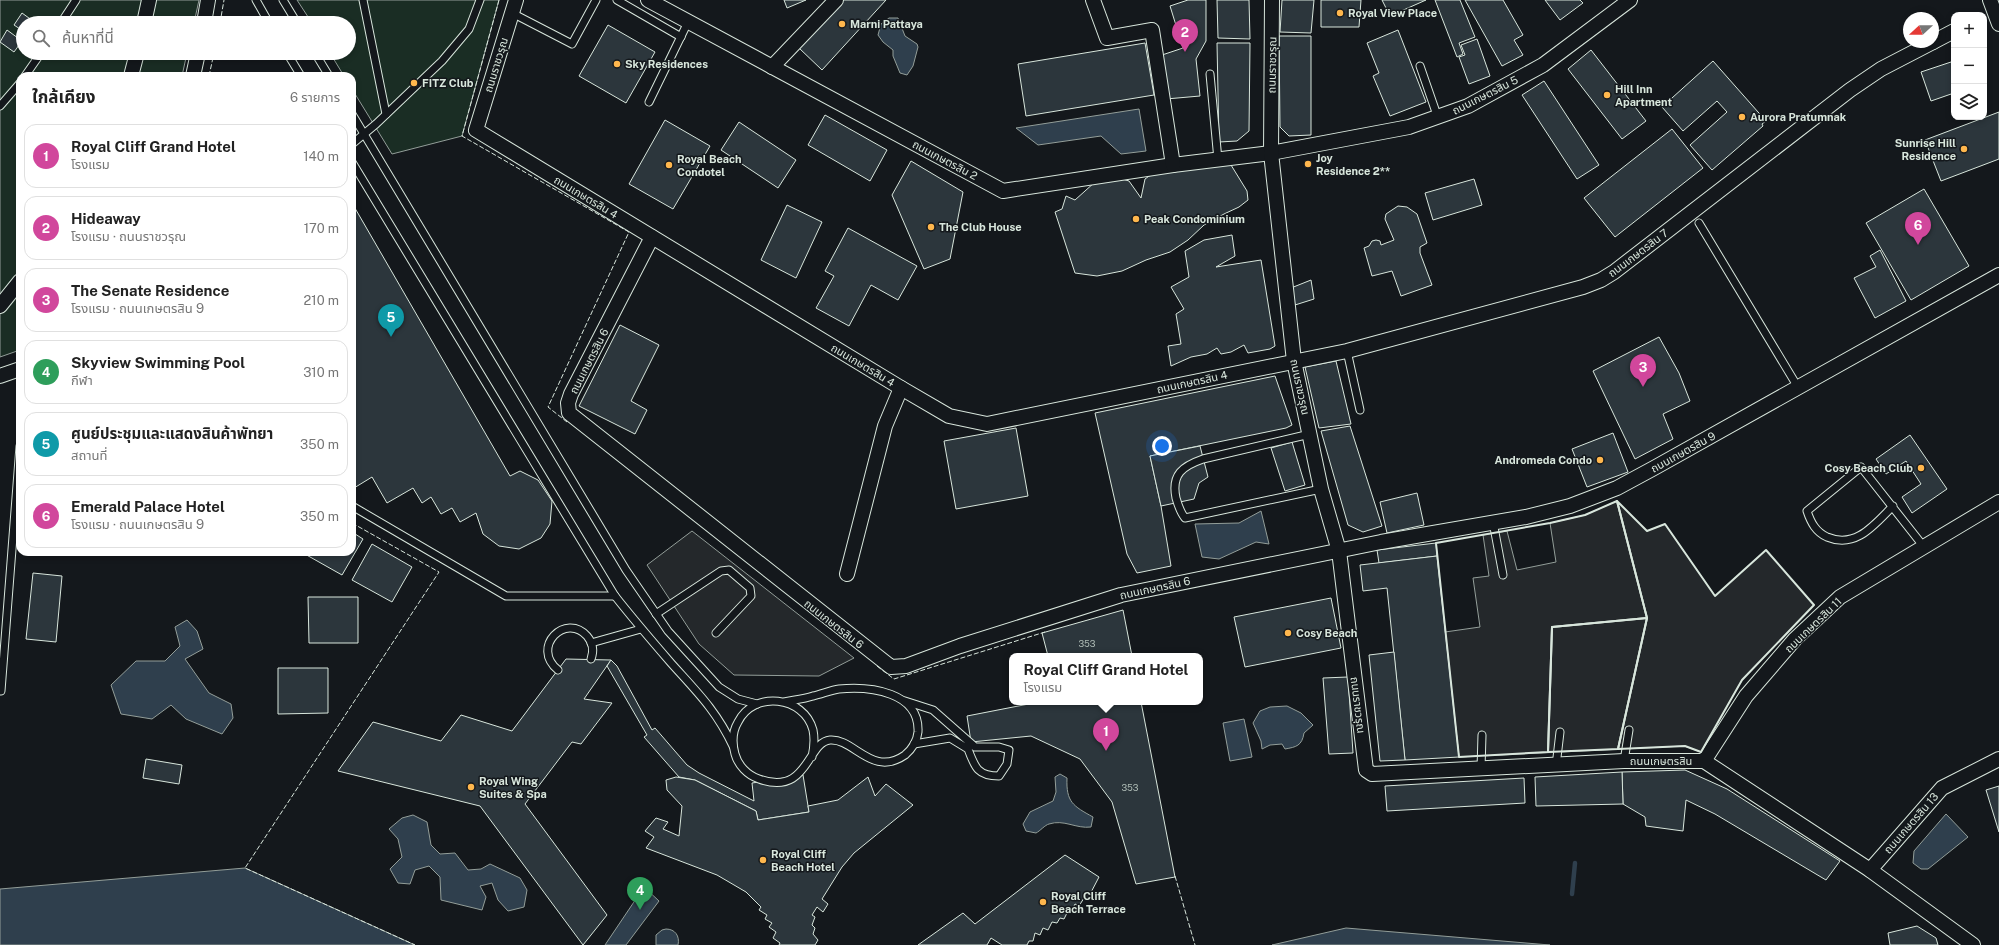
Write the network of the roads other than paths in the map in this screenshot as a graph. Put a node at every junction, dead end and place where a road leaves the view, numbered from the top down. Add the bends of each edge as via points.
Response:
1 (76, 0) edge
2 (149, 0) edge
3 (208, 0) edge
4 (256, 0) edge
5 (283, 0) edge
6 (363, 0) edge
7 (480, 0) edge
8 (596, 0) edge
9 (617, 0) edge
10 (648, 0) edge
11 (836, 0) edge
12 (1093, 0) edge
13 (1272, 0) edge
14 (1630, 0) edge
15 (514, 6) edge
16 (66, 16) edge
17 (146, 16) edge
18 (205, 16) edge
19 (266, 16) edge
20 (293, 16) edge
21 (688, 22) junction
22 (1951, 33) edge
23 (681, 37) junction
24 (1939, 39) edge
25 (1921, 48) edge
26 (36, 60) edge
27 (135, 60) edge
28 (196, 60) edge
29 (291, 60) edge
30 (319, 60) edge
31 (1420, 66) dead end
32 (772, 67) junction
33 (28, 72) edge
34 (132, 72) edge
35 (194, 72) edge
36 (299, 72) edge
37 (327, 72) edge
38 (1210, 74) dead end
39 (16, 88) edge
40 (650, 102) dead end
41 (0, 106) edge
42 (386, 114) junction
43 (1438, 118) junction
44 (356, 120) edge
45 (476, 130) joint
46 (365, 135) junction
47 (356, 141) edge
48 (1271, 153) junction
49 (1218, 160) junction
50 (1173, 165) junction
51 (356, 169) edge
52 (1699, 223) dead end
53 (652, 237) junction
54 (1999, 275) edge
55 (16, 287) edge
56 (0, 306) edge
57 (1347, 351) junction
58 (1294, 361) junction
59 (16, 370) edge
60 (0, 376) edge
61 (901, 388) junction
62 (1799, 389) junction
63 (1360, 410) dead end
64 (1310, 434) junction
65 (1322, 489) junction
66 (16, 498) edge
67 (1999, 502) edge
68 (1892, 506) junction
69 (356, 508) edge
70 (1493, 522) junction
71 (1924, 547) junction
72 (1338, 551) junction
73 (847, 574) dead end
74 (1503, 575) dead end
75 (616, 596) junction
76 (656, 614) junction
77 (641, 629) junction
78 (716, 633) dead end
79 (591, 643) junction
80 (591, 659) dead end
81 (558, 670) dead end
82 (1, 691) edge
83 (905, 701) junction
84 (784, 702) junction
85 (757, 704) junction
86 (1629, 730) dead end
87 (1560, 732) dead end
88 (1482, 735) dead end
89 (914, 744) junction
90 (733, 746) junction
91 (812, 757) junction
92 (1999, 759) edge
93 (1624, 761) junction
94 (1704, 761) junction
95 (1556, 766) junction
96 (1481, 769) junction
97 (1366, 770) joint
98 (1870, 870) junction
99 (1973, 945) edge

1 - 16 lane
2 - 17 street
3 - 18 street
4 - 19 lane
5 - 20 lane
6 - 42 lane
7 - 42 lane via 474,19 462,37 442,61
8 - 15 lane via 572,44
9 - 23 lane
10 - 21 street, ถนนเกษตรสิน 2
11 - 32 street
12 - 50 street via 1107,38 1152,30
13 - 48 street, ถนนราชวรุณ
14 - 43 street, ถนนเกษตรสิน 5 via 1542,65 1468,106
15 - 45 street, ถนนราชวรุณ
21 - 23 lane
21 - 32 street, ถนนเกษตรสิน 2
22 - 24 street, ถนนเกษตรสิน 7
23 - 40 lane
25 - 57 street, ถนนเกษตรสิน 7 via 1881,69 1850,90 1601,280
26 - 33 lane
27 - 34 street
28 - 35 street
29 - 36 lane
30 - 37 lane
31 - 43 lane
32 - 50 street, ถนนเกษตรสิน 2 via 1003,191
38 - 49 lane
39 - 41 lane
42 - 46 lane
43 - 48 street, ถนนเกษตรสิน 5 via 1401,128
44 - 46 lane
45 - 53 street, ถนนเกษตรสิน 4
46 - 47 lane
46 - 76 lane via 626,570
48 - 49 street, ถนนเกษตรสิน 2
48 - 58 street, ถนนราชวรุณ
49 - 50 street, ถนนเกษตรสิน 2
51 - 75 lane
52 - 62 lane
53 - 61 street, ถนนเกษตรสิน 4
53 - 72 street, ถนนเกษตรสิน 6 via 571,394 568,403 569,413 891,667 906,666 960,646 1121,595
54 - 62 street, ถนนเกษตรสิน 9
55 - 56 street
57 - 58 street, ถนนเกษตรสิน 7
57 - 63 lane
58 - 61 street, ถนนเกษตรสิน 4 via 987,424 949,416
58 - 64 street, ถนนราชวรุณ
59 - 60 street
61 - 73 street via 885,426
62 - 70 street, ถนนเกษตรสิน 9 via 1616,488 1570,506
64 - 65 street, ถนนราชวรุณ
64 - 65 lane via 1188,464 1176,478 1174,488 1179,508 1185,518
65 - 72 street, ถนนราชวรุณ
66 - 82 lane
67 - 71 street, ถนนเกษตรสิน 11
68 - 68 lane via 1861,467 1807,511 1811,523 1821,534 1834,540 1845,541 1859,537 1869,530
68 - 71 lane
69 - 75 lane via 506,596
70 - 72 street, ถนนเกษตรสิน 9
70 - 74 lane
71 - 94 street, ถนนเกษตรสิน 11 via 1840,597 1795,639 1746,696
72 - 97 street, ถนนราชวรุณ
75 - 77 lane
76 - 78 lane via 721,571 729,570 750,588 751,596
76 - 85 lane via 668,631 719,687 738,699
77 - 79 lane
77 - 90 lane via 710,707 723,724
79 - 80 lane
79 - 81 lane via 585,634 578,630 570,628 556,633 551,639 548,654 550,661
83 - 84 lane via 898,696 865,688 838,689
83 - 89 lane via 916,721 918,732
83 - 89 lane via 933,710 975,747 999,747 1009,750 1007,764 999,776 987,776 975,768 968,749 950,738
84 - 85 lane via 770,700
84 - 91 lane via 796,707 813,729 815,743
85 - 90 lane via 746,711 738,721 733,733
86 - 93 lane
87 - 95 lane
88 - 96 lane
89 - 91 lane via 910,751 899,759 886,762 863,755 836,740 828,740 819,746
90 - 91 lane via 736,759 744,770 754,778 766,782 794,778
92 - 98 street, ถนนเกษตรสิน 13 via 1942,788
93 - 94 street, ถนนเกษตรสิน
93 - 95 street, ถนนเกษตรสิน
94 - 98 street, ถนนเกษตรสิน
95 - 96 street, ถนนเกษตรสิน
96 - 97 street, ถนนเกษตรสิน via 1372,774
98 - 99 street, ถนนเกษตรสิน

